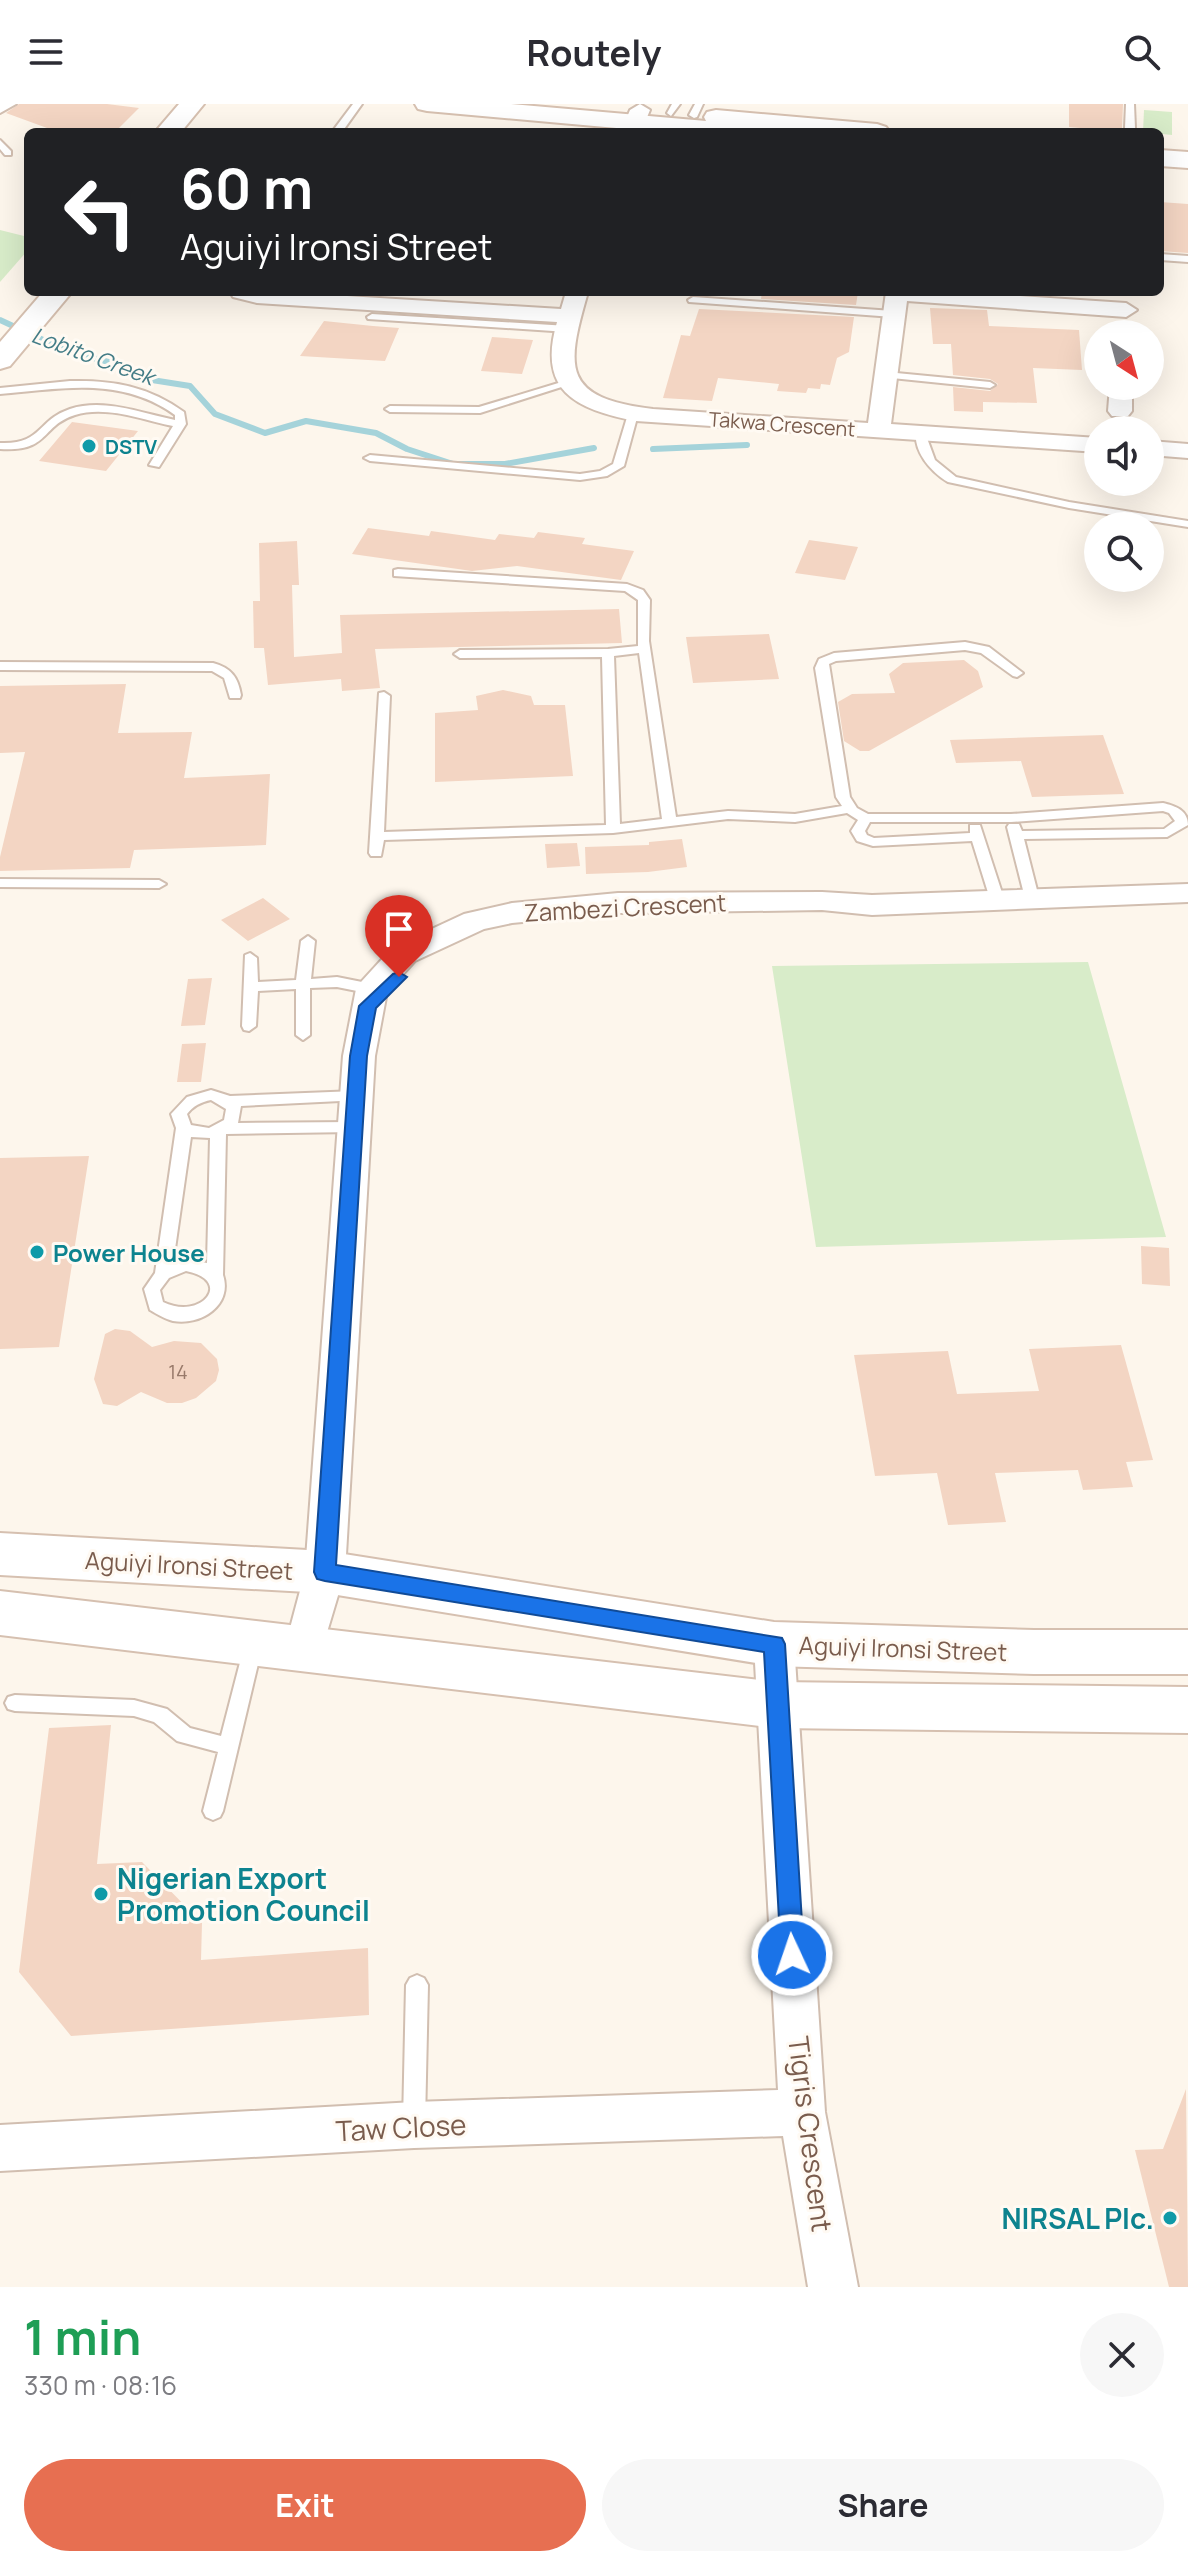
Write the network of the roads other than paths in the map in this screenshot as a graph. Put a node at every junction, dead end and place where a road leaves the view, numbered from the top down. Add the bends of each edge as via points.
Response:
1 (7, 104) edge
2 (358, 104) edge
3 (427, 104) edge
4 (565, 104) edge
5 (1119, 104) edge
6 (1130, 104) edge
7 (0, 107) edge
8 (685, 109) edge
9 (200, 116) edge
10 (635, 122) edge
11 (176, 128) edge
12 (340, 128) edge
13 (702, 128) edge
14 (844, 128) edge
15 (0, 143) edge
16 (8, 153) dead end
17 (1164, 158) edge
18 (1188, 160) edge
19 (1164, 169) edge
20 (1188, 172) edge
21 (1164, 257) edge
22 (1188, 259) edge
23 (25, 296) edge
24 (55, 296) edge
25 (254, 296) edge
26 (576, 296) edge
27 (693, 300) dead end
28 (895, 300) edge
29 (1127, 301) edge
30 (372, 317) dead end
31 (569, 323) junction
32 (0, 325) edge
33 (0, 360) edge
34 (886, 375) junction
35 (569, 383) junction
36 (990, 385) dead end
37 (0, 391) edge
38 (1120, 400) edge
39 (390, 409) dead end
40 (1120, 411) dead end
41 (633, 414) junction
42 (180, 424) junction
43 (879, 430) junction
44 (920, 432) junction
45 (1084, 444) edge
46 (0, 446) edge
47 (1164, 449) edge
48 (1188, 451) edge
49 (370, 458) dead end
50 (155, 465) dead end
51 (1188, 524) edge
52 (398, 573) dead end
53 (645, 649) junction
54 (608, 653) junction
55 (460, 654) dead end
56 (0, 666) edge
57 (1017, 673) dead end
58 (235, 695) dead end
59 (384, 696) dead end
60 (849, 809) junction
61 (866, 818) junction
62 (1011, 818) junction
63 (972, 819) junction
64 (670, 824) junction
65 (613, 829) junction
66 (1016, 835) junction
67 (378, 836) junction
68 (978, 837) junction
69 (376, 853) dead end
70 (0, 883) edge
71 (159, 884) dead end
72 (1188, 893) edge
73 (1032, 898) junction
74 (997, 899) junction
75 (308, 941) dead end
76 (250, 958) dead end
77 (303, 984) junction
78 (251, 987) junction
79 (370, 998) junction
80 (249, 1026) dead end
81 (303, 1035) dead end
82 (229, 1101) junction
83 (355, 1111) junction
84 (184, 1128) junction
85 (221, 1130) junction
86 (163, 1274) junction
87 (215, 1275) junction
88 (0, 1554) edge
89 (325, 1572) junction
90 (0, 1613) edge
91 (774, 1644) junction
92 (253, 1645) junction
93 (305, 1647) junction
94 (1188, 1652) edge
95 (15, 1703) dead end
96 (777, 1705) junction
97 (1188, 1710) edge
98 (230, 1747) junction
99 (213, 1811) dead end
100 (417, 1985) dead end
101 (802, 2112) junction
102 (414, 2125) junction
103 (0, 2148) edge
104 (833, 2287) edge

1 - 7 street
2 - 12 lane
3 - 10 main road
4 - 10 main road
5 - 6 lane via 1124,127
8 - 10 main road
8 - 14 main road
9 - 11 main road
10 - 13 main road
15 - 16 lane
17 - 18 main road
19 - 20 main road
21 - 22 lane
23 - 32 main road
24 - 33 main road
25 - 31 street
26 - 31 street
27 - 28 lane
28 - 29 street
28 - 34 street
30 - 31 lane
31 - 35 street via 561,359
34 - 36 lane
34 - 43 street
35 - 39 lane via 480,410
35 - 41 street, Takwa Crescent via 594,402
37 - 42 lane via 102,384 170,404 180,414
38 - 40 street
41 - 43 street, Takwa Crescent
41 - 49 lane via 618,466 603,474 580,477
42 - 46 lane via 92,409 55,422 33,444
42 - 50 lane
43 - 44 street, Takwa Crescent
44 - 45 street, Takwa Crescent
44 - 51 lane via 922,447 937,472 952,480
47 - 48 street
52 - 53 lane via 627,588 644,600
53 - 54 lane
53 - 64 lane
54 - 55 lane
54 - 65 lane
56 - 58 lane via 213,667 232,678
57 - 60 lane via 985,650 965,646 823,662
59 - 67 lane
60 - 61 lane
60 - 64 lane via 795,818 728,815
61 - 63 lane
61 - 68 lane via 858,831 873,842
62 - 63 lane
62 - 66 lane
62 - 66 lane via 1163,807 1174,810 1183,822 1167,833
63 - 68 lane
64 - 65 lane
65 - 67 lane
66 - 73 lane
67 - 69 lane
68 - 74 lane
70 - 71 lane
72 - 73 street, Zambezi Crescent
73 - 74 street, Zambezi Crescent
74 - 79 street, Zambezi Crescent via 872,905 824,916 508,929 428,958
75 - 77 lane
76 - 78 lane
77 - 78 lane
77 - 79 lane via 337,982
77 - 81 lane
78 - 80 lane
79 - 83 street
82 - 83 lane
82 - 84 lane via 211,1095 190,1100 179,1114
82 - 85 lane via 235,1115
83 - 85 lane
83 - 89 street
84 - 85 lane via 203,1134
84 - 86 lane
85 - 87 lane
86 - 87 lane via 185,1265
86 - 87 lane via 152,1298 174,1316 208,1308 220,1291
88 - 89 main road, Aguiyi Ironsi Street
89 - 91 main road, Aguiyi Ironsi Street
89 - 93 street
90 - 92 main road
91 - 94 main road, Aguiyi Ironsi Street
91 - 96 street, Tigris Crescent
92 - 93 main road
92 - 98 lane
93 - 96 main road
95 - 98 lane via 134,1708 160,1715 184,1735
96 - 97 main road
96 - 101 street, Tigris Crescent
98 - 99 lane
100 - 102 lane
101 - 102 street, Taw Close
101 - 104 street, Tigris Crescent
102 - 103 street, Taw Close

